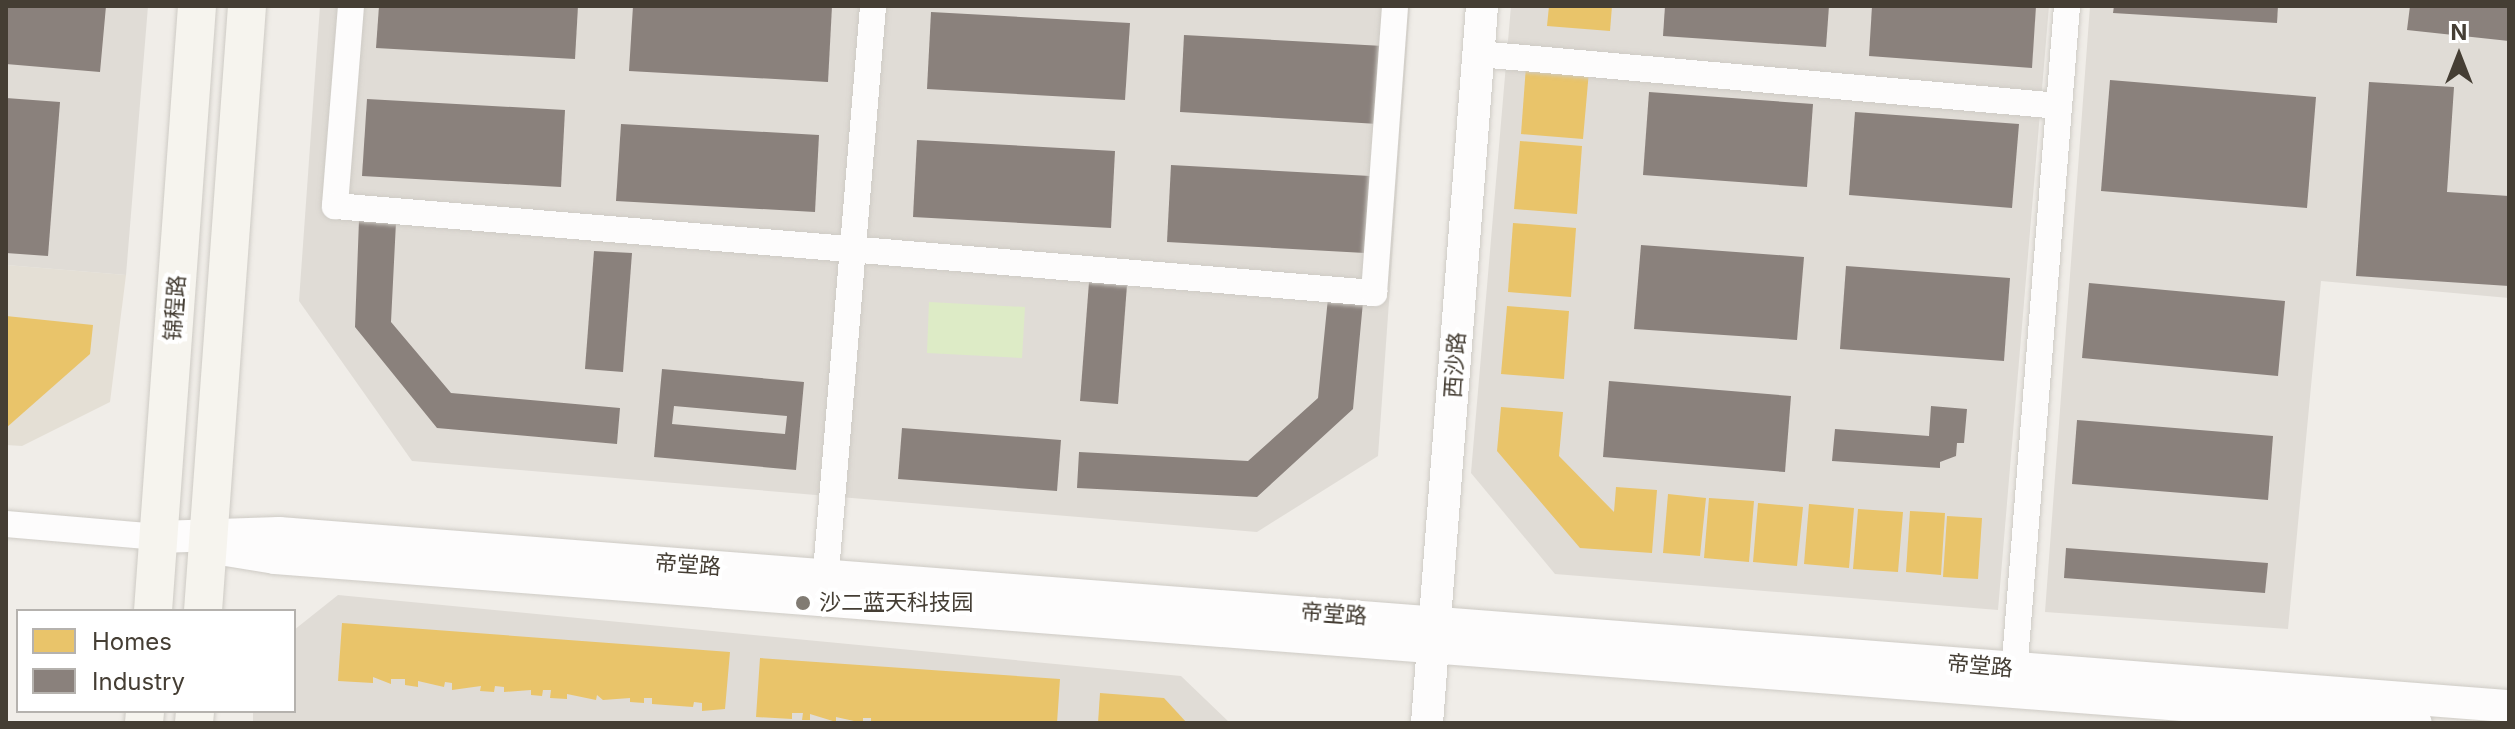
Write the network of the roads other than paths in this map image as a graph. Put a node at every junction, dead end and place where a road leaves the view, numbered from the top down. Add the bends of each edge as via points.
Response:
1 (197, 6) edge
2 (247, 6) edge
3 (351, 6) edge
4 (873, 6) edge
5 (1395, 6) edge
6 (1482, 6) edge
7 (2067, 6) edge
8 (1479, 54) junction
9 (2059, 106) junction
10 (853, 248) junction
11 (6, 524) edge
12 (158, 537) junction
13 (208, 540) junction
14 (825, 587) junction
15 (153, 609) edge
16 (203, 609) edge
17 (1434, 635) junction
18 (2014, 681) junction
19 (2509, 706) edge
20 (1427, 723) edge
21 (2416, 723) edge

1 - 12 main road, 锦程路
2 - 13 main road
3 - 10 street via 335,206
4 - 10 street
5 - 10 street via 1374,293
6 - 8 street, 西沙路
7 - 9 street
8 - 9 street
8 - 17 street, 西沙路
9 - 18 street
10 - 14 street
11 - 12 street, 帝堂路
12 - 13 street, 帝堂路
12 - 15 main road, 锦程路
13 - 14 street, 帝堂路 via 275,558
13 - 16 main road
14 - 17 street, 帝堂路
17 - 18 street, 帝堂路
17 - 20 street, 西沙路
18 - 19 street, 帝堂路
18 - 21 street, 帝堂路

